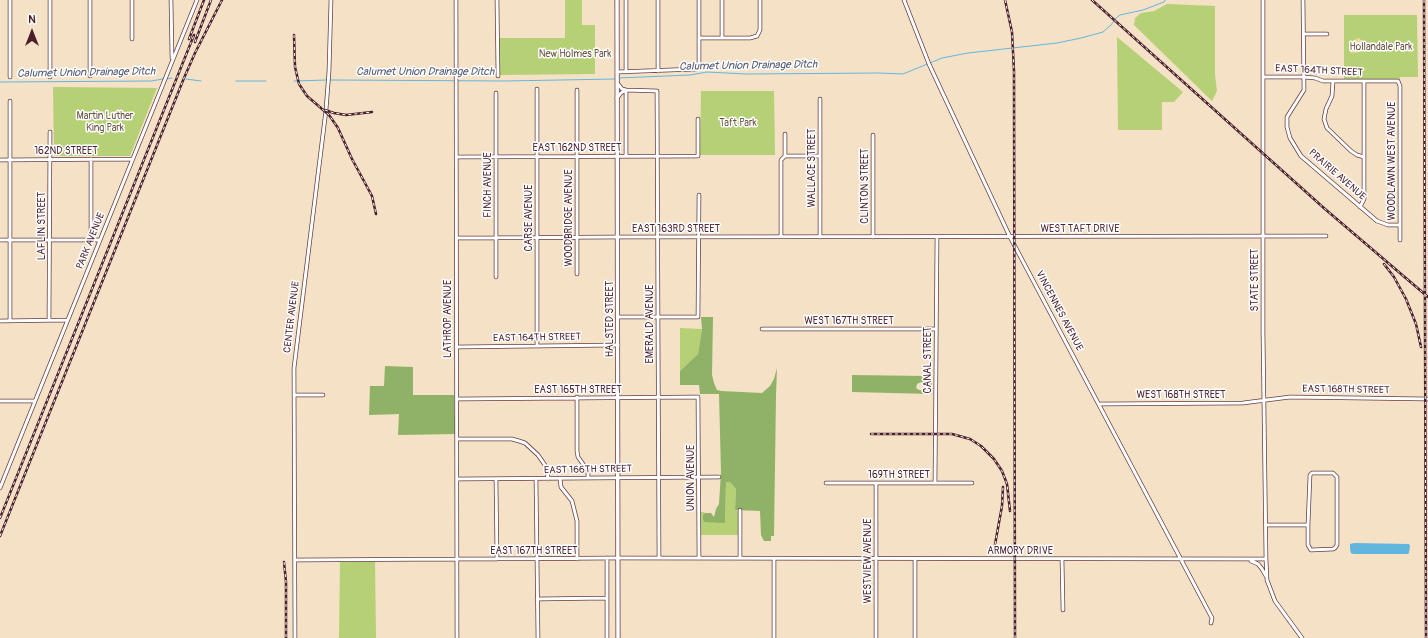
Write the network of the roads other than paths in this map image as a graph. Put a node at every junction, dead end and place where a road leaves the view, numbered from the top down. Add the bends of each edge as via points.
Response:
1 (10, 0) edge
2 (50, 0) edge
3 (90, 0) edge
4 (132, 0) edge
5 (171, 0) edge
6 (197, 0) edge
7 (331, 0) edge
8 (456, 0) edge
9 (497, 0) edge
10 (617, 0) edge
11 (626, 0) edge
12 (658, 0) edge
13 (699, 0) edge
14 (722, 0) edge
15 (760, 0) edge
16 (904, 0) edge
17 (1263, 0) edge
18 (1304, 0) edge
19 (1304, 34) junction
20 (1327, 34) dead end
21 (699, 38) junction
22 (722, 38) junction
23 (132, 39) dead end
24 (172, 60) junction
25 (658, 71) junction
26 (617, 72) junction
27 (626, 72) junction
28 (90, 76) dead end
29 (498, 76) dead end
30 (10, 77) dead end
31 (50, 77) dead end
32 (1264, 77) junction
33 (1304, 77) junction
34 (1398, 81) joint
35 (1333, 82) junction
36 (1364, 82) junction
37 (617, 84) junction
38 (537, 89) dead end
39 (577, 90) dead end
40 (626, 90) junction
41 (496, 93) dead end
42 (617, 98) junction
43 (820, 99) dead end
44 (10, 101) dead end
45 (698, 119) dead end
46 (50, 132) dead end
47 (785, 134) dead end
48 (872, 135) dead end
49 (537, 156) junction
50 (577, 156) junction
51 (617, 156) junction
52 (626, 156) junction
53 (658, 156) junction
54 (785, 156) junction
55 (820, 156) junction
56 (456, 157) junction
57 (496, 157) junction
58 (1364, 157) junction
59 (91, 159) junction
60 (132, 159) junction
61 (0, 160) edge
62 (10, 160) junction
63 (50, 160) junction
64 (699, 195) dead end
65 (1360, 207) junction
66 (1400, 225) junction
67 (781, 236) junction
68 (1326, 236) dead end
69 (537, 237) junction
70 (577, 237) junction
71 (617, 237) junction
72 (658, 237) junction
73 (699, 237) junction
74 (820, 237) junction
75 (873, 237) junction
76 (896, 237) joint
77 (937, 237) junction
78 (1010, 237) junction
79 (1263, 237) junction
80 (456, 238) junction
81 (496, 238) junction
82 (0, 240) edge
83 (10, 240) junction
84 (50, 240) junction
85 (91, 240) junction
86 (100, 240) junction
87 (1400, 240) dead end
88 (577, 274) dead end
89 (496, 277) dead end
90 (618, 317) junction
91 (658, 317) junction
92 (50, 320) junction
93 (67, 320) junction
94 (0, 321) edge
95 (10, 321) junction
96 (762, 329) dead end
97 (936, 329) junction
98 (618, 345) junction
99 (537, 346) junction
100 (456, 347) junction
101 (294, 395) junction
102 (323, 395) dead end
103 (618, 397) junction
104 (658, 397) junction
105 (698, 397) joint
106 (577, 398) junction
107 (457, 399) junction
108 (1428, 399) edge
109 (1264, 400) junction
110 (0, 401) edge
111 (35, 401) junction
112 (1099, 404) junction
113 (457, 439) junction
114 (658, 477) junction
115 (700, 477) junction
116 (719, 477) dead end
117 (588, 478) junction
118 (618, 478) junction
119 (457, 479) junction
120 (496, 479) junction
121 (536, 479) junction
122 (548, 479) junction
123 (560, 479) junction
124 (826, 483) dead end
125 (876, 483) junction
126 (935, 483) junction
127 (972, 483) dead end
128 (0, 488) edge
129 (740, 510) dead end
130 (1265, 525) junction
131 (1308, 525) junction
132 (578, 558) junction
133 (607, 558) junction
134 (618, 558) junction
135 (659, 558) junction
136 (700, 558) junction
137 (740, 558) junction
138 (774, 558) junction
139 (456, 559) junction
140 (497, 559) junction
141 (537, 559) junction
142 (876, 559) junction
143 (915, 559) junction
144 (1062, 559) junction
145 (1180, 559) junction
146 (1247, 559) junction
147 (1266, 559) junction
148 (295, 560) junction
149 (1267, 580) junction
150 (607, 598) junction
151 (537, 599) junction
152 (1063, 610) dead end
153 (1212, 623) dead end
154 (295, 638) edge
155 (457, 638) edge
156 (538, 638) edge
157 (607, 638) edge
158 (618, 638) edge
159 (774, 638) edge
160 (876, 638) edge
161 (914, 638) edge
162 (1302, 638) edge

1 - 30 street
2 - 31 street
3 - 28 street
4 - 23 street
5 - 24 street
6 - 24 street, PARK AVENUE
7 - 101 street, CENTER AVENUE via 329,76 296,348
8 - 56 street, LATHROP AVENUE
9 - 29 street
10 - 26 main road, HALSTED STREET
11 - 27 street
12 - 25 street
13 - 21 street
14 - 22 street
15 - 22 street via 760,30 757,36
16 - 78 street, VINCENNES AVENUE via 929,62
17 - 32 street, STATE STREET
18 - 19 street, PRAIRIE AVENUE
19 - 20 street
19 - 33 street, PRAIRIE AVENUE
21 - 22 street
21 - 25 street via 699,66 696,69
24 - 60 street, PARK AVENUE
25 - 27 street
26 - 27 street
26 - 37 main road, HALSTED STREET
32 - 33 street, EAST 164TH STREET
32 - 79 street, STATE STREET
33 - 35 street, EAST 164TH STREET
33 - 65 street, PRAIRIE AVENUE via 1304,90 1287,117 1290,138 1301,156
34 - 36 street, EAST 164TH STREET
34 - 66 street, WOODLAWN WEST AVENUE
35 - 36 street, EAST 164TH STREET
35 - 58 street via 1332,96 1324,119 1326,128 1351,151
36 - 58 street
37 - 40 street
37 - 42 main road, HALSTED STREET
38 - 49 street, CARSE AVENUE
39 - 50 street, WOODBRIDGE AVENUE
40 - 42 street
40 - 52 street
40 - 53 street, EMERALD AVENUE via 657,91
41 - 57 street, FINCH AVENUE
42 - 51 main road, HALSTED STREET
43 - 55 street, WALLACE STREET
44 - 62 street
45 - 53 street, EAST 162ND STREET via 698,156
46 - 63 street, LAFLIN STREET
47 - 54 street
48 - 75 street, CLINTON STREET
49 - 50 street, EAST 162ND STREET
49 - 57 street, EAST 162ND STREET
49 - 69 street, CARSE AVENUE
50 - 51 street, EAST 162ND STREET
50 - 70 street, WOODBRIDGE AVENUE
51 - 52 street, EAST 162ND STREET
51 - 71 main road, HALSTED STREET
52 - 53 street, EAST 162ND STREET
53 - 72 street, EMERALD AVENUE
54 - 55 street
54 - 67 street via 781,160
55 - 74 street, WALLACE STREET
56 - 57 street, EAST 162ND STREET
56 - 80 street, LATHROP AVENUE
57 - 81 street, FINCH AVENUE
58 - 65 street via 1364,199
59 - 60 street, 162ND STREET
59 - 63 street, 162ND STREET
59 - 85 street
60 - 86 street, PARK AVENUE
61 - 62 street, 162ND STREET
62 - 63 street, 162ND STREET
62 - 83 street
63 - 84 street, LAFLIN STREET
64 - 73 street
65 - 66 street, PRAIRIE AVENUE via 1377,221 1388,225
66 - 87 street, WOODLAWN WEST AVENUE
67 - 73 street, EAST 163RD STREET
67 - 74 street, EAST 163RD STREET
68 - 79 street, WEST TAFT DRIVE
69 - 70 street, EAST 163RD STREET
69 - 81 street, EAST 163RD STREET
69 - 99 street, CARSE AVENUE
70 - 71 street, EAST 163RD STREET
70 - 88 street, WOODBRIDGE AVENUE
71 - 72 street, EAST 163RD STREET
71 - 90 main road, HALSTED STREET
72 - 73 street, EAST 163RD STREET
72 - 91 street, EMERALD AVENUE
73 - 91 street via 698,317
74 - 75 street, EAST 163RD STREET
75 - 76 street, EAST 163RD STREET
76 - 77 street, WEST TAFT DRIVE
77 - 78 street, WEST TAFT DRIVE
77 - 97 street, CANAL STREET
78 - 79 street, WEST TAFT DRIVE
78 - 112 street, VINCENNES AVENUE
79 - 109 street, STATE STREET
80 - 81 street, EAST 163RD STREET
80 - 100 street, LATHROP AVENUE
81 - 89 street, FINCH AVENUE
82 - 83 street
83 - 84 street
83 - 95 street
84 - 85 street
84 - 92 street, LAFLIN STREET
85 - 86 street
86 - 93 street, PARK AVENUE
90 - 91 street
90 - 98 main road, HALSTED STREET
91 - 104 street, EMERALD AVENUE
92 - 93 street
92 - 95 street
93 - 111 street, PARK AVENUE
94 - 95 street
96 - 97 street, WEST 167TH STREET
97 - 126 street, CANAL STREET
98 - 99 street, EAST 164TH STREET
98 - 103 main road, HALSTED STREET
99 - 100 street, EAST 164TH STREET
100 - 107 street, LATHROP AVENUE
101 - 102 street
101 - 148 street, CENTER AVENUE
103 - 104 street, EAST 165TH STREET
103 - 106 street, EAST 165TH STREET
103 - 118 main road, HALSTED STREET
104 - 105 street, EAST 165TH STREET
104 - 114 street, EMERALD AVENUE
105 - 115 street, UNION AVENUE
106 - 107 street, EAST 165TH STREET
106 - 117 street via 576,451 588,470
107 - 113 street, LATHROP AVENUE
108 - 109 street, EAST 168TH STREET via 1290,397
109 - 112 street, WEST 168TH STREET via 1243,403
109 - 130 street, STATE STREET
110 - 111 street
111 - 128 street, PARK AVENUE
112 - 145 street, VINCENNES AVENUE
113 - 119 street, LATHROP AVENUE
113 - 122 street via 519,440 538,455 547,468
114 - 115 street, EAST 166TH STREET
114 - 118 street, EAST 166TH STREET
114 - 135 street, EMERALD AVENUE
115 - 116 street, EAST 166TH STREET
115 - 136 street, UNION AVENUE
117 - 118 street, EAST 166TH STREET
117 - 123 street, EAST 166TH STREET
118 - 134 main road, HALSTED STREET
119 - 120 street, EAST 166TH STREET
119 - 139 street, LATHROP AVENUE
120 - 121 street, EAST 166TH STREET
120 - 140 street
121 - 122 street, EAST 166TH STREET
121 - 141 street
122 - 123 street, EAST 166TH STREET
123 - 132 street via 561,487 572,501 577,522
124 - 125 street, 169TH STREET
125 - 126 street, 169TH STREET
125 - 142 street, WESTVIEW AVENUE
126 - 127 street, 169TH STREET
129 - 137 street
130 - 131 street
130 - 147 street, STATE STREET
131 - 131 street via 1308,545 1311,550 1336,548 1337,477 1334,473 1310,475
132 - 133 street, EAST 167TH STREET
132 - 141 street, EAST 167TH STREET
133 - 134 street, EAST 167TH STREET
133 - 150 street
134 - 135 street, EAST 167TH STREET
134 - 158 main road, HALSTED STREET
135 - 136 street, EAST 167TH STREET
136 - 137 street, EAST 167TH STREET
137 - 138 street, EAST 167TH STREET
138 - 142 street, ARMORY DRIVE
138 - 159 street
139 - 140 street, EAST 167TH STREET
139 - 148 street, EAST 167TH STREET
139 - 155 street, LATHROP AVENUE
140 - 141 street, EAST 167TH STREET
141 - 151 street
142 - 143 street, ARMORY DRIVE
142 - 160 street, WESTVIEW AVENUE
143 - 144 street, ARMORY DRIVE
143 - 161 street
144 - 145 street, ARMORY DRIVE
144 - 152 street
145 - 146 street, ARMORY DRIVE
145 - 153 street, VINCENNES AVENUE via 1212,618
146 - 147 street, ARMORY DRIVE
146 - 149 street via 1258,564
147 - 149 street, STATE STREET
148 - 154 street, CENTER AVENUE
149 - 162 street via 1274,601
150 - 151 street
150 - 157 street
151 - 156 street

